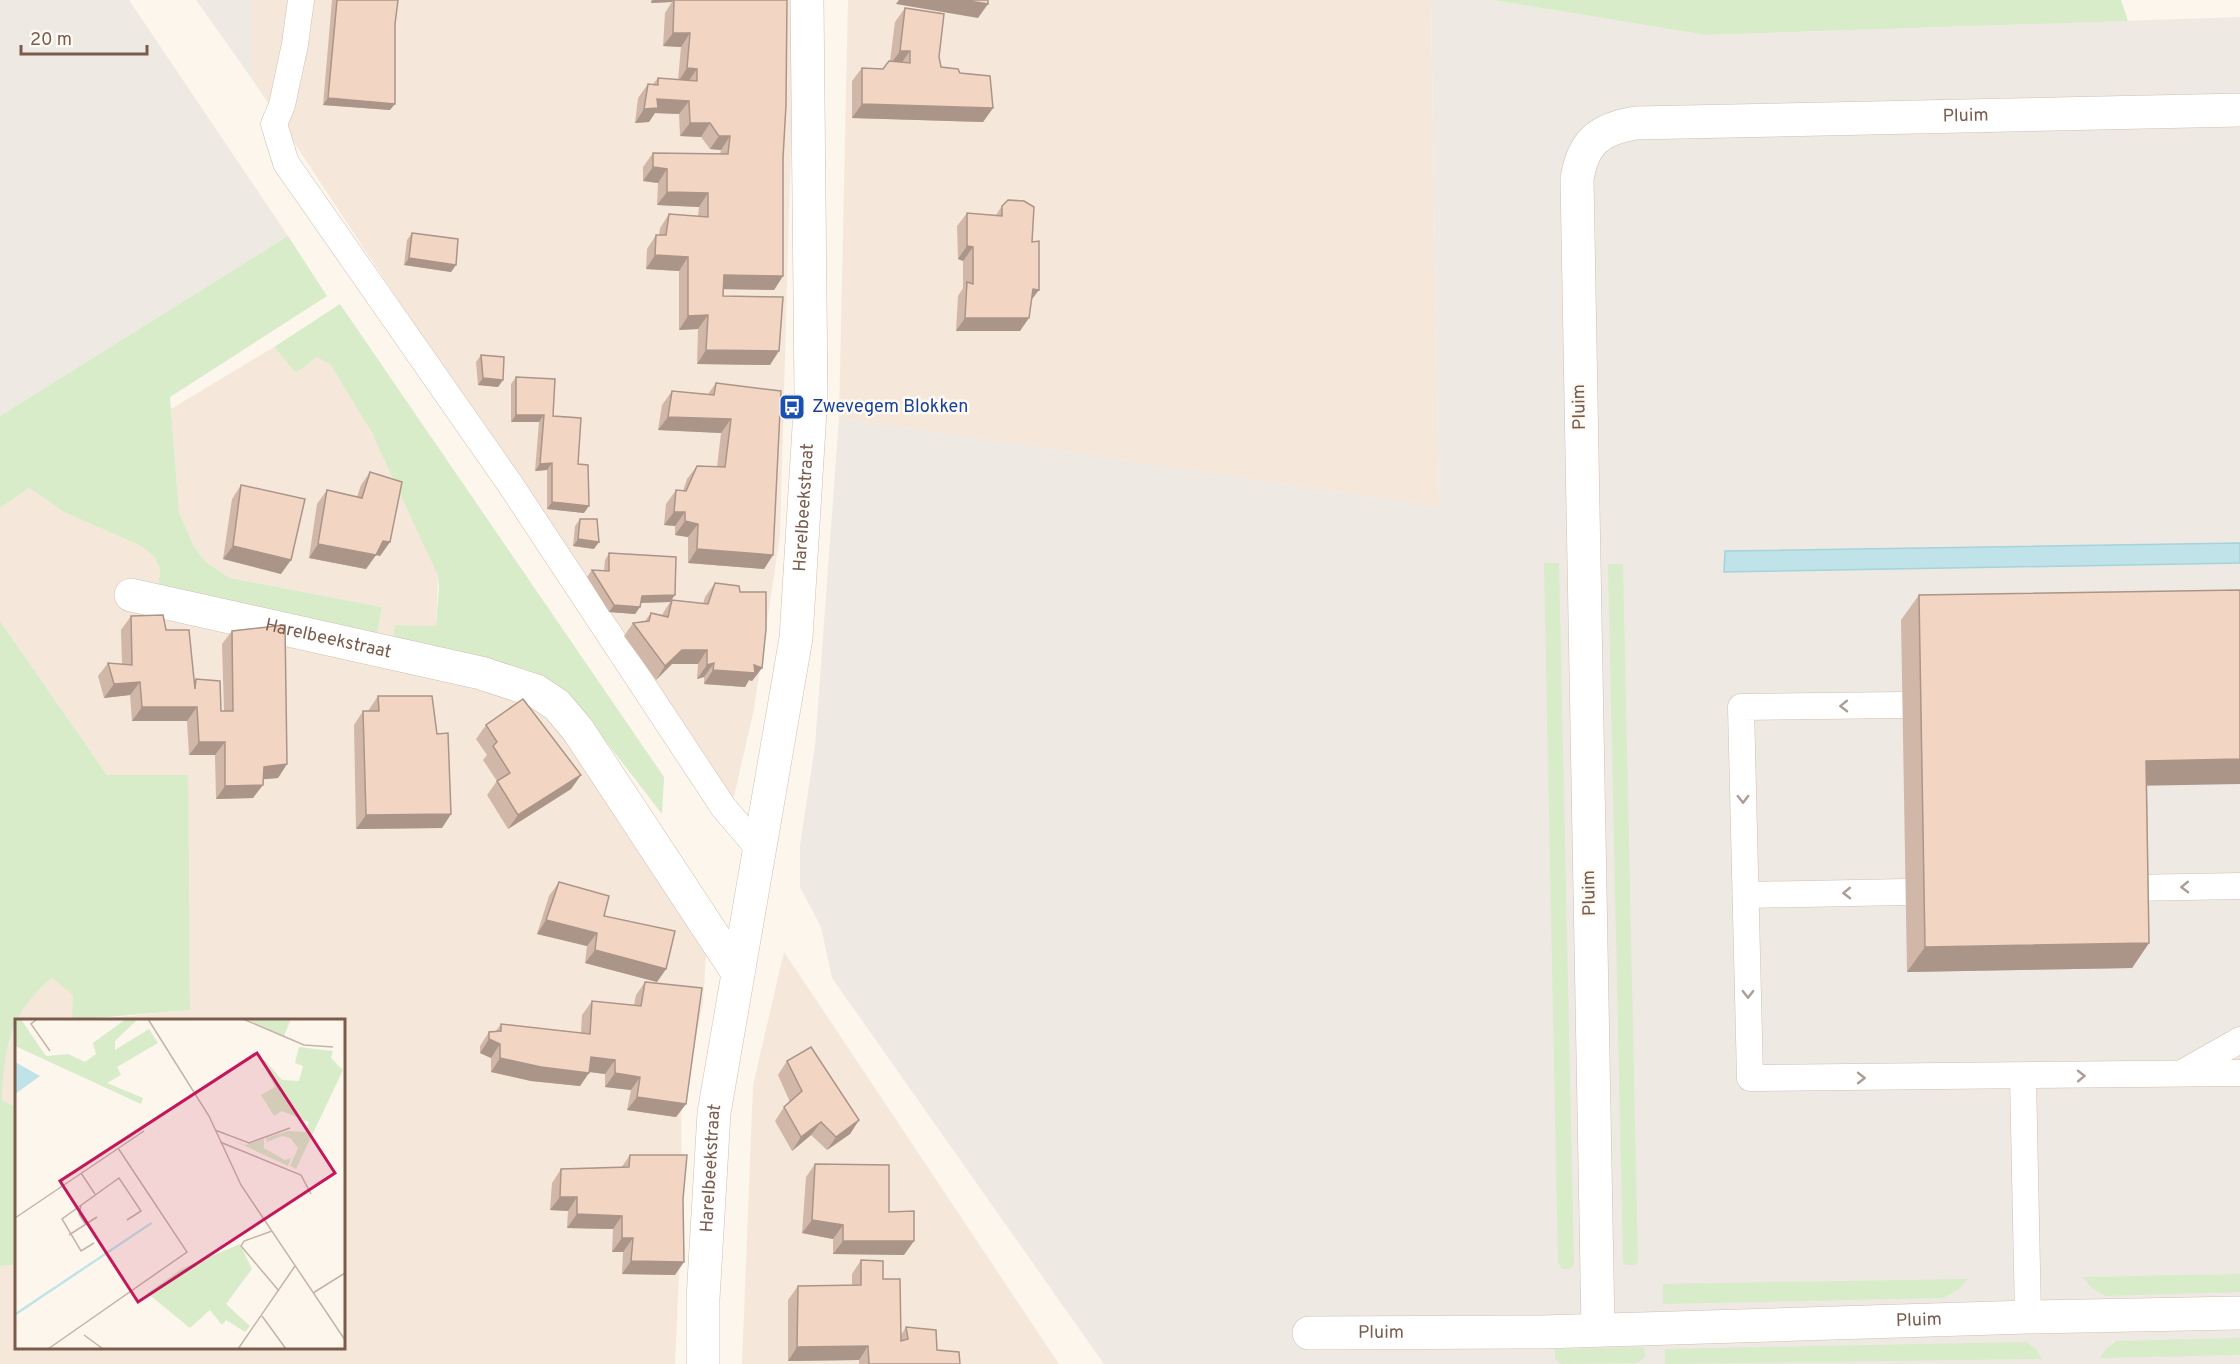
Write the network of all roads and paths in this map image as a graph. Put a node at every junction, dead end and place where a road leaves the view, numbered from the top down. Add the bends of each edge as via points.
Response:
1 (301, 0) edge
2 (807, 0) edge
3 (2240, 110) edge
4 (131, 595) dead end
5 (1903, 705) dead end
6 (759, 849) junction
7 (2240, 886) edge
8 (2130, 888) edge
9 (1906, 892) dead end
10 (1746, 895) junction
11 (738, 973) junction
12 (2240, 1040) edge
13 (2240, 1073) edge
14 (2179, 1074) junction
15 (2023, 1077) junction
16 (2240, 1313) edge
17 (2028, 1317) junction
18 (1598, 1329) junction
19 (1309, 1333) dead end
20 (703, 1364) edge

1 - 6 lane via 282,105 274,124 286,163 510,484 724,808
2 - 6 street, Harelbeekstraat via 810,406 796,638
3 - 18 street, Pluim via 1636,123 1609,129 1580,158 1577,203
4 - 11 street, Harelbeekstraat via 481,673 536,691 557,705 578,730
5 -> 10 lane via 1741,707
6 - 11 street, Harelbeekstraat
7 -> 8 lane
9 -> 10 lane
10 -> 15 lane via 1750,1078
11 - 20 street, Harelbeekstraat via 714,1113
12 - 14 lane
13 - 14 lane
15 -> 14 lane
15 - 17 lane
16 - 17 street, Pluim
17 - 18 street, Pluim
18 - 19 street, Pluim

